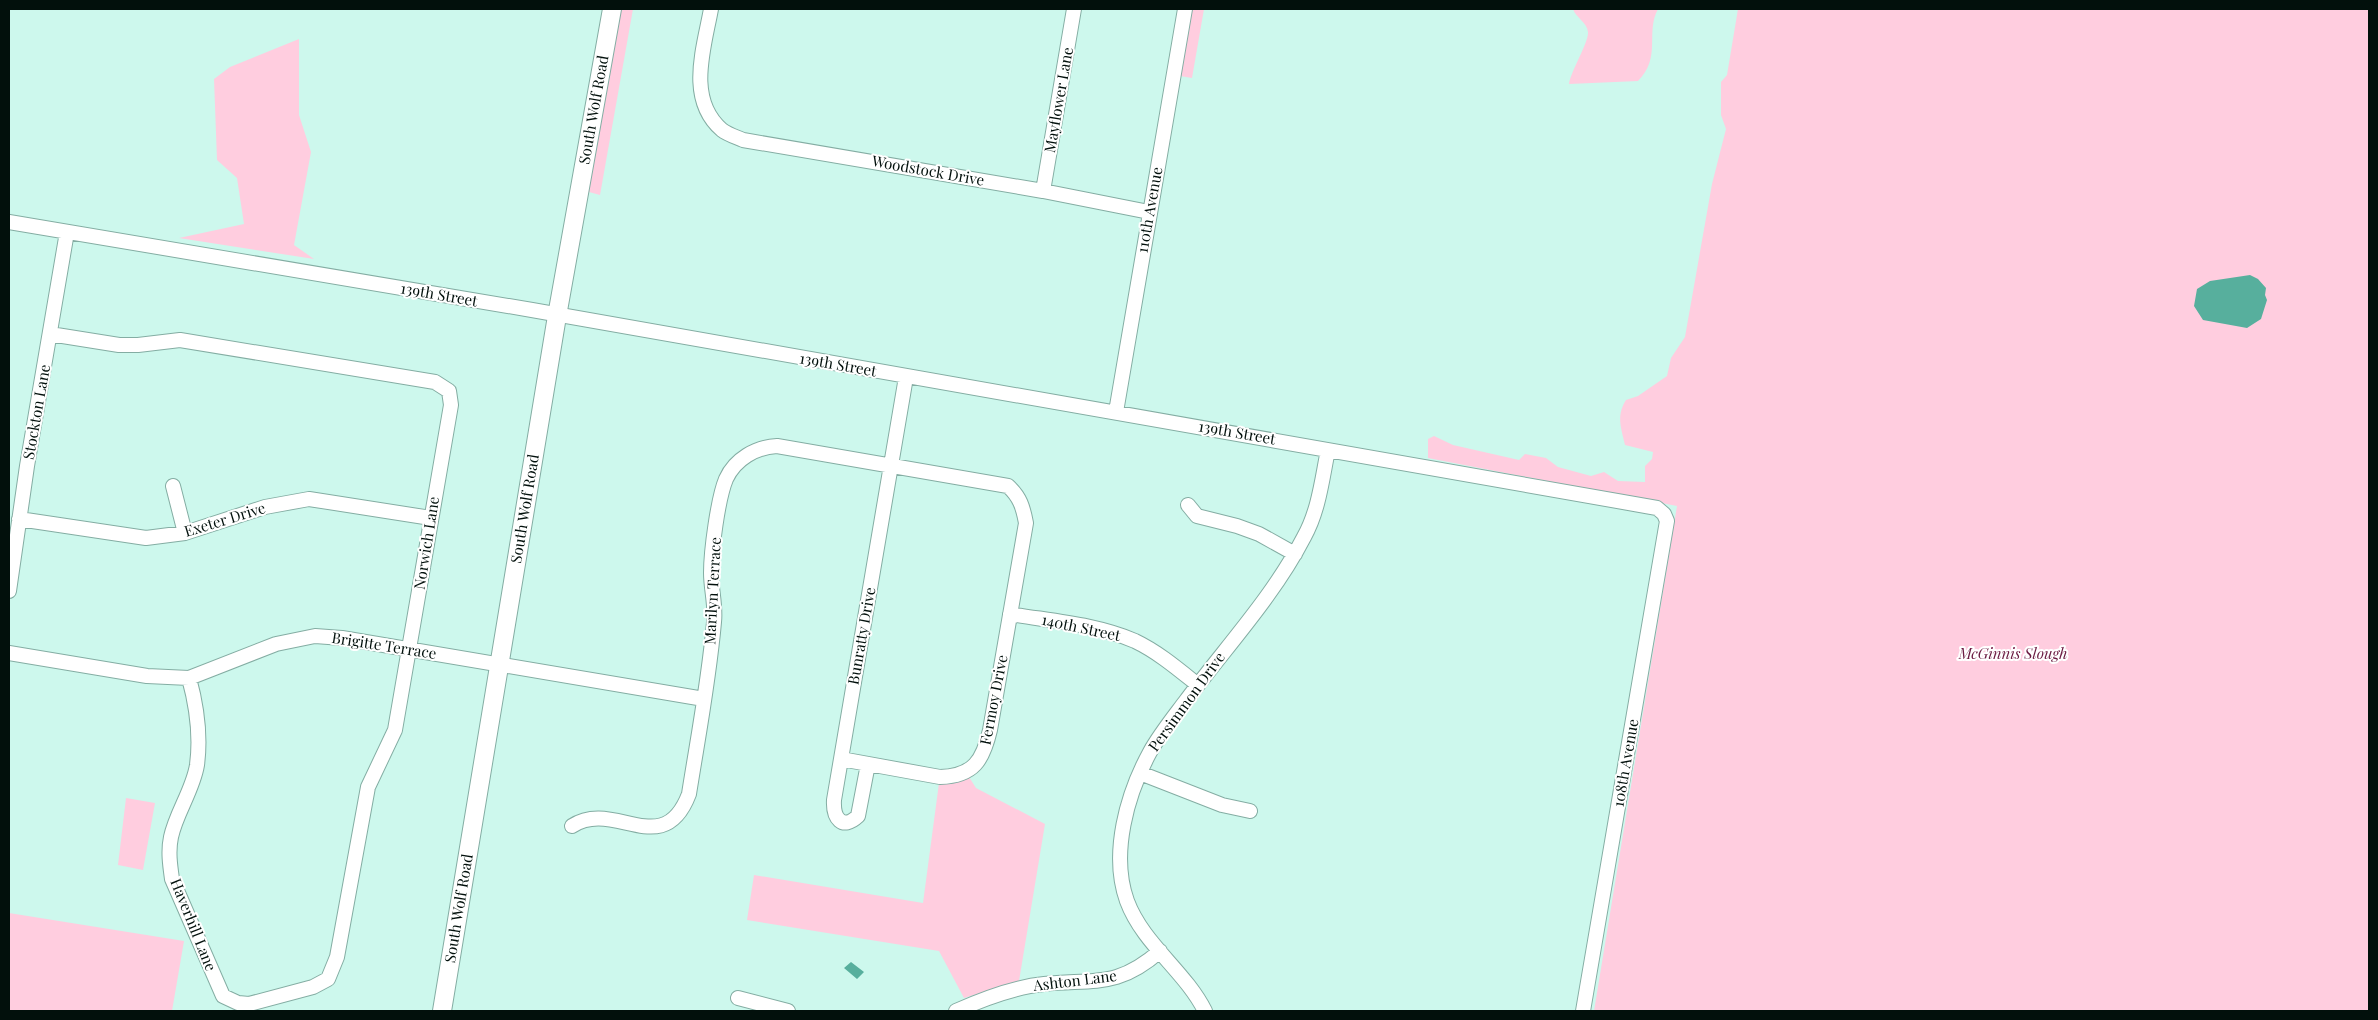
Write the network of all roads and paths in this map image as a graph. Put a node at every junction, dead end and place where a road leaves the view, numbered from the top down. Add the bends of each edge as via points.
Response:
1 (612, 9) edge
2 (711, 9) edge
3 (1074, 9) edge
4 (1184, 9) edge
5 (1043, 191) junction
6 (1149, 212) junction
7 (9, 222) edge
8 (67, 232) junction
9 (557, 316) junction
10 (50, 334) junction
11 (906, 377) junction
12 (1116, 412) junction
13 (1328, 450) junction
14 (892, 466) junction
15 (173, 486) dead end
16 (1188, 504) dead end
17 (1664, 514) joint
18 (431, 518) junction
19 (19, 519) junction
20 (185, 533) junction
21 (1294, 554) junction
22 (9, 591) edge
23 (1010, 614) junction
24 (410, 650) junction
25 (9, 653) edge
26 (500, 664) junction
27 (189, 678) junction
28 (1198, 684) junction
29 (704, 699) junction
30 (841, 759) junction
31 (868, 764) junction
32 (1140, 773) junction
33 (1250, 811) dead end
34 (572, 826) dead end
35 (1160, 951) junction
36 (222, 996) joint
37 (738, 998) dead end
38 (442, 1011) edge
39 (788, 1011) edge
40 (956, 1011) edge
41 (1205, 1011) edge
42 (1584, 1011) edge

1 - 9 main road, South Wolf Road
2 - 5 street, Woodstock Drive via 700,86 712,119 723,131 743,140
3 - 5 street, Mayflower Lane
4 - 6 street, 110th Avenue
5 - 6 street, Woodstock Drive
6 - 12 street, 110th Avenue
7 - 8 street, 139th Street
8 - 9 street, 139th Street
8 - 10 street, Stockton Lane
9 - 11 street, 139th Street
9 - 26 main road, South Wolf Road
10 - 18 street, Norwich Lane via 120,345 180,340 435,382 449,391 451,405
10 - 19 street, Stockton Lane
11 - 12 street, 139th Street
11 - 14 street, Bunratty Drive
12 - 13 street, 139th Street
13 - 17 street, 139th Street via 1647,506
13 - 21 street, Persimmon Drive via 1316,507
14 - 23 street, Marilyn Terrace via 1008,486 1018,496 1026,523
14 - 29 street, Marilyn Terrace via 777,446 751,452 730,472 723,488 712,551 714,619
14 - 30 street, Bunratty Drive
15 - 20 street
16 - 21 street via 1197,516 1259,534
17 - 42 street, 108th Avenue via 1667,521
18 - 20 street, Exeter Drive via 309,499 265,507
18 - 24 street, Norwich Lane
19 - 20 street, Exeter Drive via 128,537
19 - 22 street, Stockton Lane
21 - 28 street, Persimmon Drive via 1280,578
23 - 28 street, 140th Street via 1104,630 1135,641 1163,657
23 - 31 street, Fermoy Drive via 986,748 970,770 956,776 940,777
24 - 26 street, Brigitte Terrace
24 - 27 street, Brigitte Terrace via 315,636 276,644
24 - 36 street, Norwich Lane via 395,730 368,788 337,957 328,979 305,989 249,1004
25 - 27 street, Brigitte Terrace via 147,676
26 - 29 street, Brigitte Terrace
26 - 38 main road, South Wolf Road
27 - 36 street, Haverhill Lane via 198,722 197,766 171,836 169,858 172,879
28 - 32 street, Persimmon Drive via 1155,745
29 - 34 street, Marilyn Terrace via 688,794 675,820 653,827 596,818 582,820
30 - 31 street, Fermoy Drive
30 - 31 street, Bunratty Drive via 833,812 836,819 843,822 852,822 858,816
32 - 33 street via 1222,805
32 - 35 street, Persimmon Drive via 1124,828 1121,881 1137,922
35 - 40 street, Ashton Lane via 1128,974 1107,980 1043,984 984,999
35 - 41 street, Persimmon Drive via 1197,996
37 - 39 street

